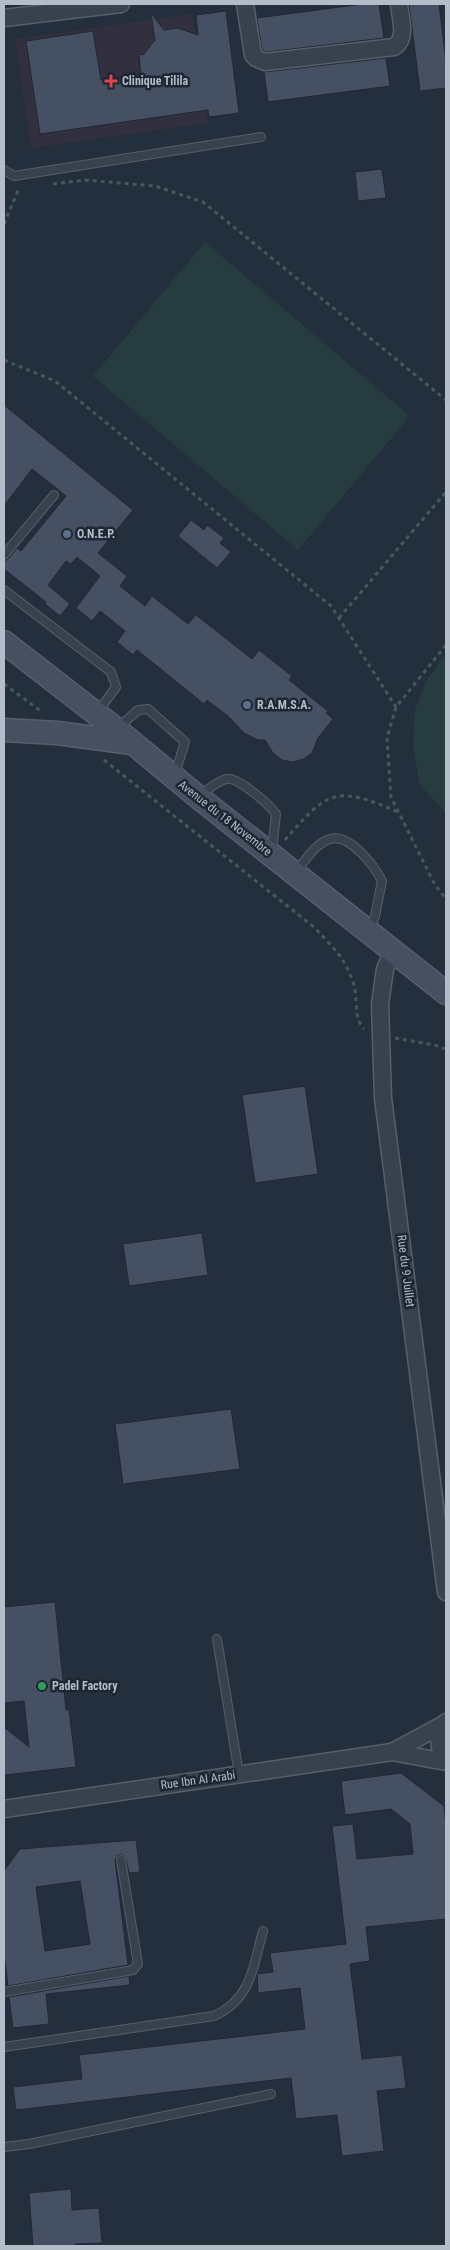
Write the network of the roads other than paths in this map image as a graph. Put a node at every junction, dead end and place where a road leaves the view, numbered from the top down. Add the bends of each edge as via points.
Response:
1 (121, 4) edge
2 (245, 4) edge
3 (399, 4) edge
4 (58, 8) edge
5 (4, 18) edge
6 (261, 137) dead end
7 (4, 170) edge
8 (54, 495) dead end
9 (4, 556) edge
10 (4, 590) edge
11 (4, 642) edge
12 (96, 715) junction
13 (4, 730) edge
14 (124, 736) junction
15 (174, 778) junction
16 (198, 797) junction
17 (272, 854) junction
18 (296, 873) junction
19 (369, 931) junction
20 (393, 951) junction
21 (446, 993) edge
22 (446, 1592) edge
23 (217, 1639) dead end
24 (445, 1723) edge
25 (392, 1752) junction
26 (446, 1762) edge
27 (239, 1774) junction
28 (4, 1809) edge
29 (121, 1860) dead end
30 (263, 1930) dead end
31 (4, 1992) edge
32 (4, 2047) edge
33 (271, 2094) dead end
34 (4, 2147) edge

1 - 4 street
2 - 3 street via 253,55 265,62 394,47 401,43 402,37
4 - 5 street
6 - 7 lane via 14,176
8 - 9 lane
10 - 12 lane via 111,672 116,687
11 - 12 street, Avenue du 18 Novembre
12 - 14 street, Avenue du 18 Novembre
13 - 14 street
14 - 15 street, Avenue du 18 Novembre
14 - 15 lane via 138,710 148,709 186,742
15 - 16 street, Avenue du 18 Novembre
16 - 17 street, Avenue du 18 Novembre
16 - 17 lane via 228,778 270,805 276,814
17 - 18 street, Avenue du 18 Novembre
18 - 19 street, Avenue du 18 Novembre
18 - 19 lane via 313,850 330,839 348,843 360,852 371,862 382,881
19 - 20 street, Avenue du 18 Novembre
20 - 21 street, Avenue du 18 Novembre
20 - 22 street, Rue du 9 Juillet via 382,985 383,1098
23 - 27 lane
24 - 25 street, Rue Ibn Al Arabi
24 - 26 street via 439,1744
25 - 26 street, Rue Ibn Al Arabi
25 - 27 street, Rue Ibn Al Arabi
27 - 28 street, Rue Ibn Al Arabi
29 - 31 lane via 138,1964 133,1970
30 - 32 lane via 247,1987 226,2011 214,2016
33 - 34 lane

